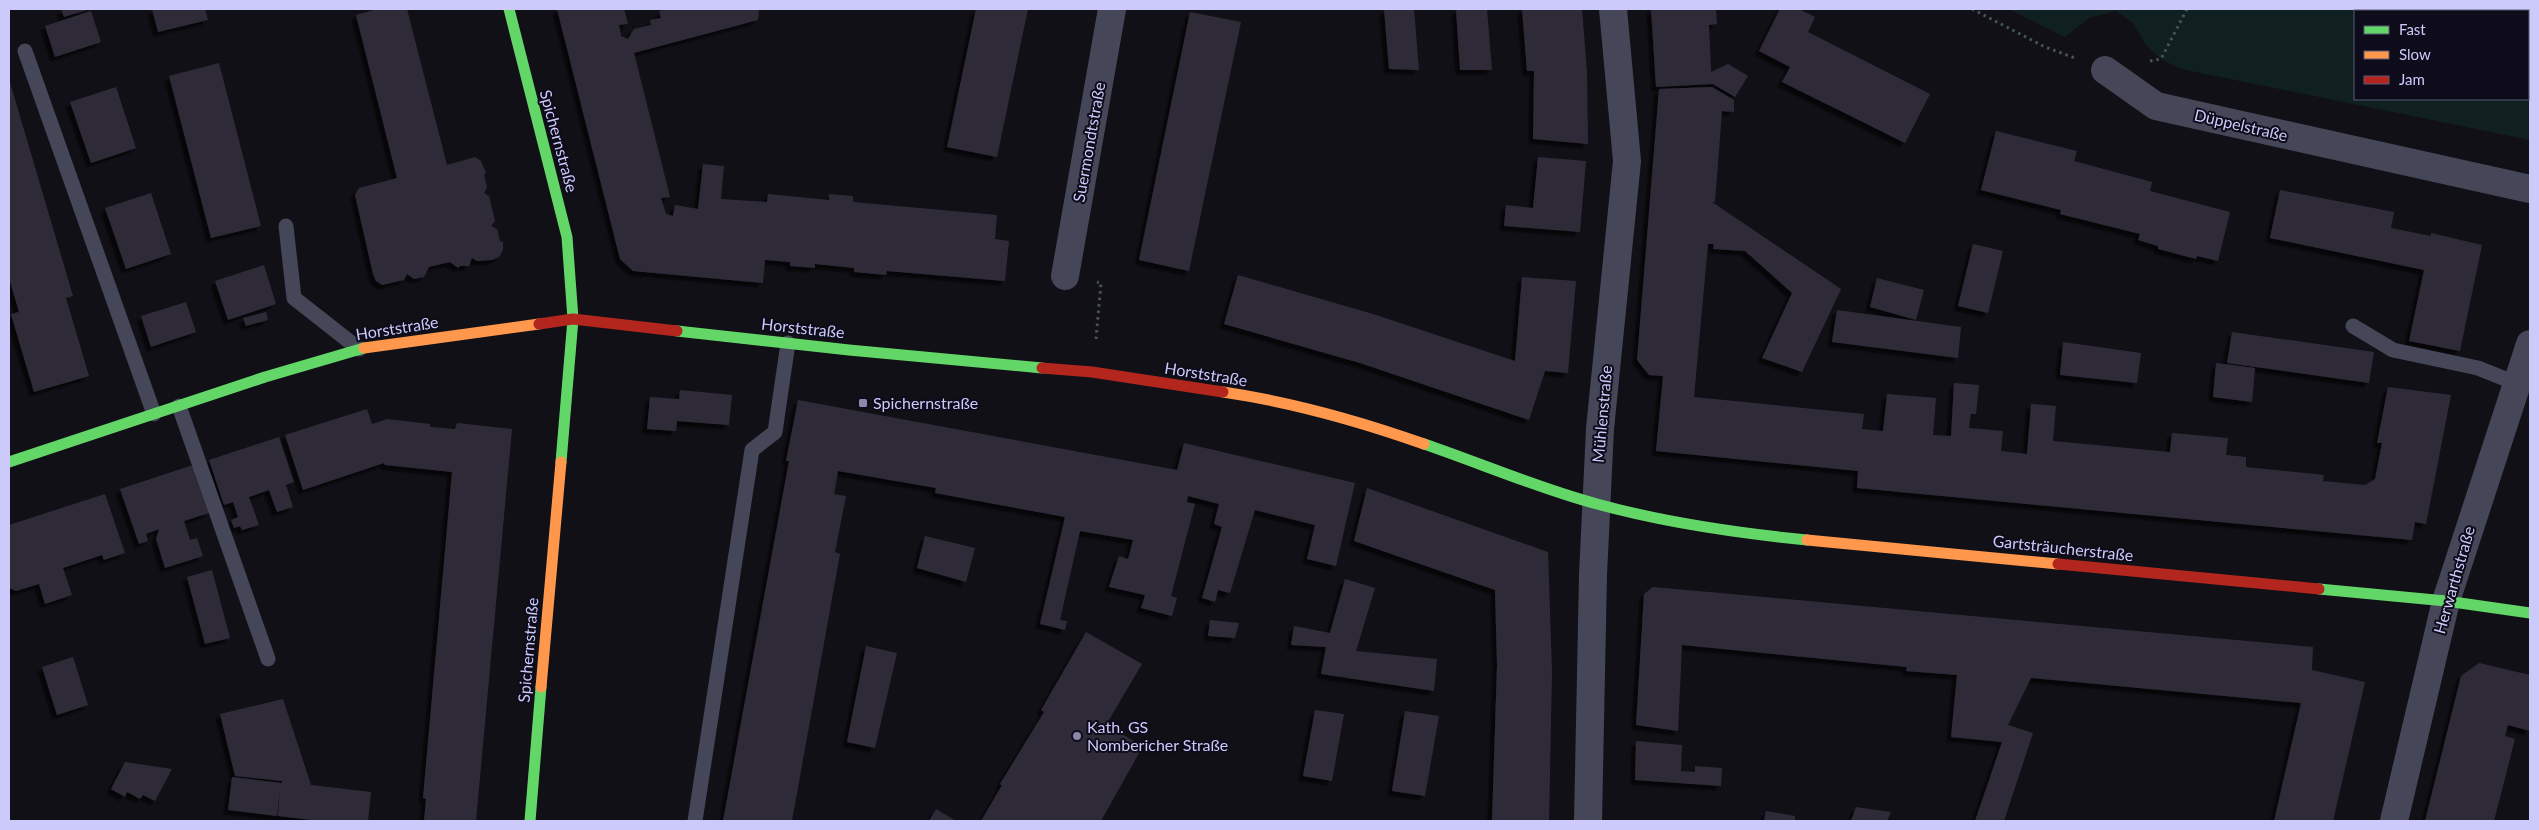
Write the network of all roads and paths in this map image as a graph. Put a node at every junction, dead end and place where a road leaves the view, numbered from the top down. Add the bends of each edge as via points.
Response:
1 (509, 9) edge
2 (1112, 9) edge
3 (1613, 9) edge
4 (1972, 9) edge
5 (2187, 9) edge
6 (25, 52) dead end
7 (2105, 70) junction
8 (2530, 189) edge
9 (286, 226) dead end
10 (1065, 276) joint
11 (573, 319) junction
12 (2353, 326) dead end
13 (788, 343) junction
14 (2530, 344) edge
15 (359, 349) junction
16 (1092, 372) junction
17 (2518, 384) junction
18 (179, 406) junction
19 (154, 414) junction
20 (9, 462) edge
21 (1595, 504) junction
22 (2446, 602) junction
23 (2530, 613) edge
24 (268, 660) dead end
25 (530, 821) edge
26 (695, 821) edge
27 (1588, 821) edge
28 (2394, 821) edge

1 - 11 street, Spichernstraße via 567,237
2 - 10 street, Suermondtstraße
3 - 21 street, Mühlenstraße via 1627,161
4 - 7 path via 2045,47
5 - 7 path via 2161,59
6 - 19 lane
7 - 8 street, Düppelstraße via 2156,106
9 - 15 lane via 294,298
10 - 16 path via 1101,282
11 - 13 street, Horststraße
11 - 15 street, Horststraße
11 - 25 street, Spichernstraße
12 - 17 lane via 2393,350 2478,368
13 - 16 street, Horststraße
13 - 26 lane via 775,432 752,450
14 - 17 street, Herwarthstraße
15 - 18 street, Horststraße
16 - 21 street, Horststraße via 1249,396 1382,430
17 - 22 street, Herwarthstraße
18 - 19 street, Horststraße
18 - 24 lane
19 - 20 street, Horststraße
21 - 22 street, Gartsträucherstraße via 1732,533
21 - 27 street, Mühlenstraße
22 - 23 street, Gartsträucherstraße
22 - 28 street, Herwarthstraße

